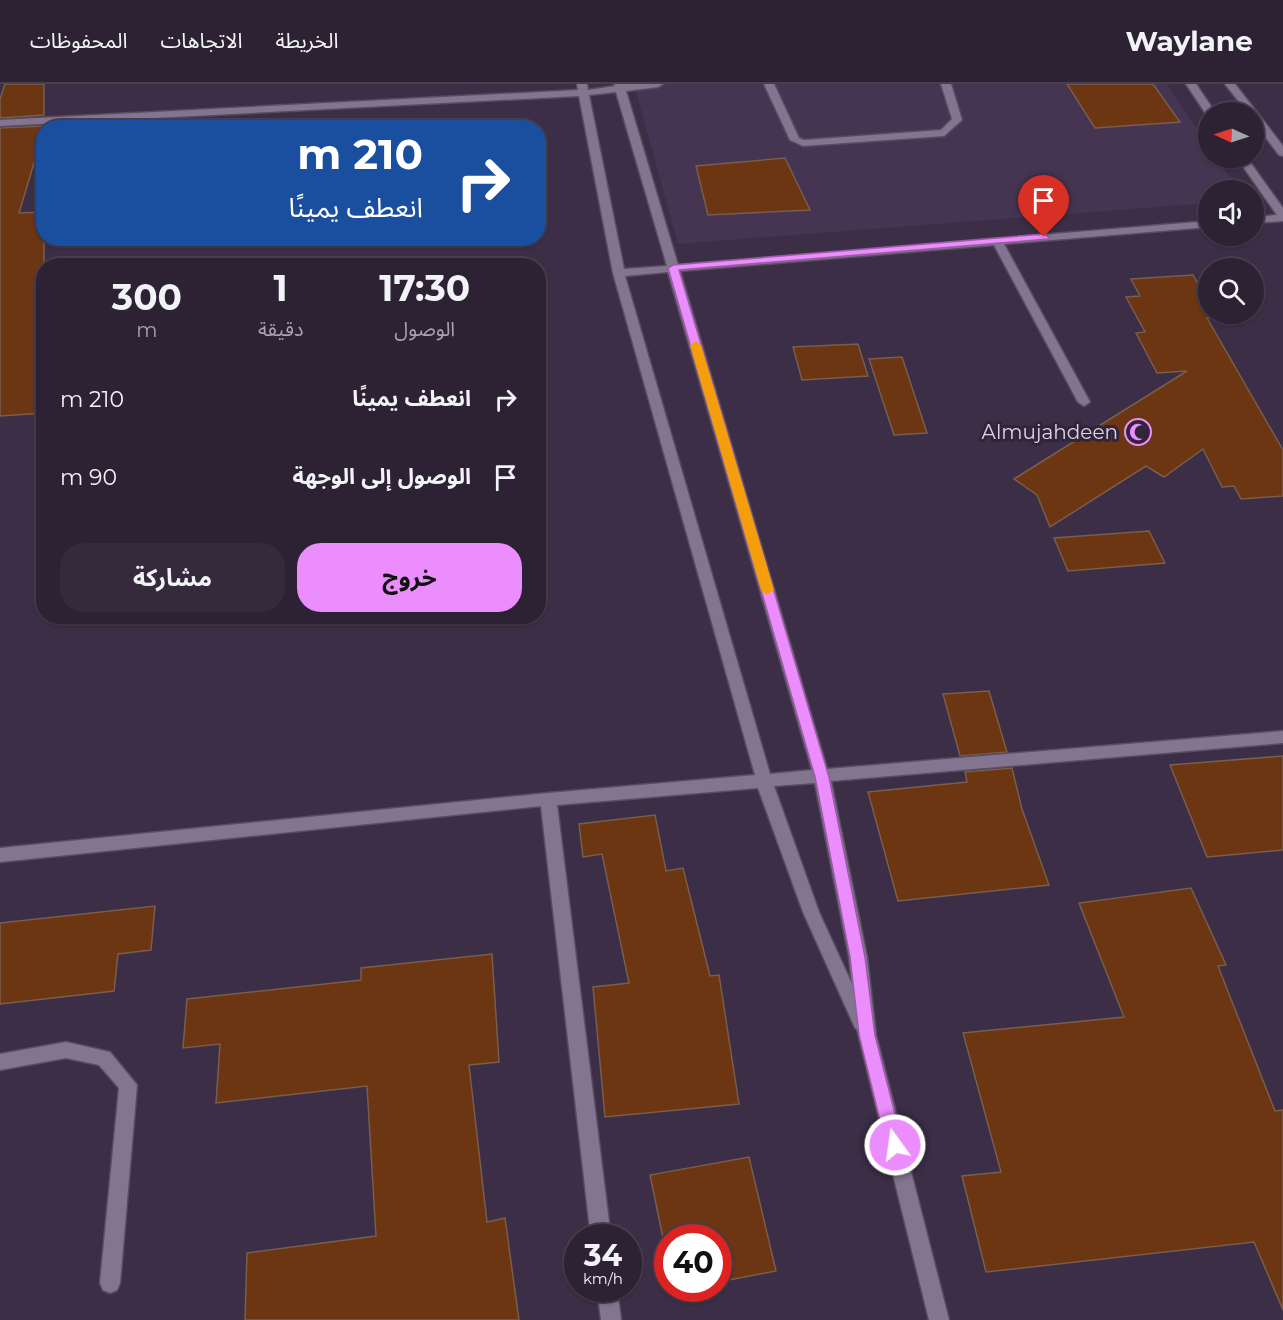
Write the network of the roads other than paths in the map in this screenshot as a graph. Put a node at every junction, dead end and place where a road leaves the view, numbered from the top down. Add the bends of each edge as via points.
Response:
1 (658, 84) edge
2 (769, 84) edge
3 (946, 84) edge
4 (1191, 84) edge
5 (1230, 84) edge
6 (620, 86) edge
7 (583, 89) edge
8 (1203, 102) edge
9 (1244, 102) edge
10 (51, 120) edge
11 (36, 121) edge
12 (0, 123) edge
13 (1264, 128) edge
14 (1283, 153) edge
15 (1249, 168) edge
16 (1283, 217) edge
17 (1264, 219) edge
18 (1198, 225) edge
19 (997, 241) junction
20 (673, 268) junction
21 (619, 273) junction
22 (1084, 402) dead end
23 (1283, 737) edge
24 (822, 777) junction
25 (764, 781) junction
26 (548, 799) junction
27 (0, 855) edge
28 (867, 1035) junction
29 (0, 1062) edge
30 (599, 1224) edge
31 (110, 1283) dead end
32 (608, 1302) edge
33 (610, 1320) edge
34 (939, 1320) edge

1 - 6 street
2 - 3 street via 795,140 803,143 944,133 957,120
4 - 8 street
5 - 9 street
6 - 7 street
6 - 20 street
7 - 10 street
7 - 21 street
11 - 12 street
13 - 14 street
15 - 16 street
16 - 17 street
18 - 19 street
19 - 20 street
19 - 22 street
20 - 21 street
20 - 24 street
21 - 25 street
23 - 24 street
24 - 25 street
24 - 28 street via 858,957
25 - 26 street
25 - 28 street via 811,912
26 - 27 street
26 - 30 street
28 - 34 street
29 - 31 street via 66,1050 104,1058 128,1085
32 - 33 street

